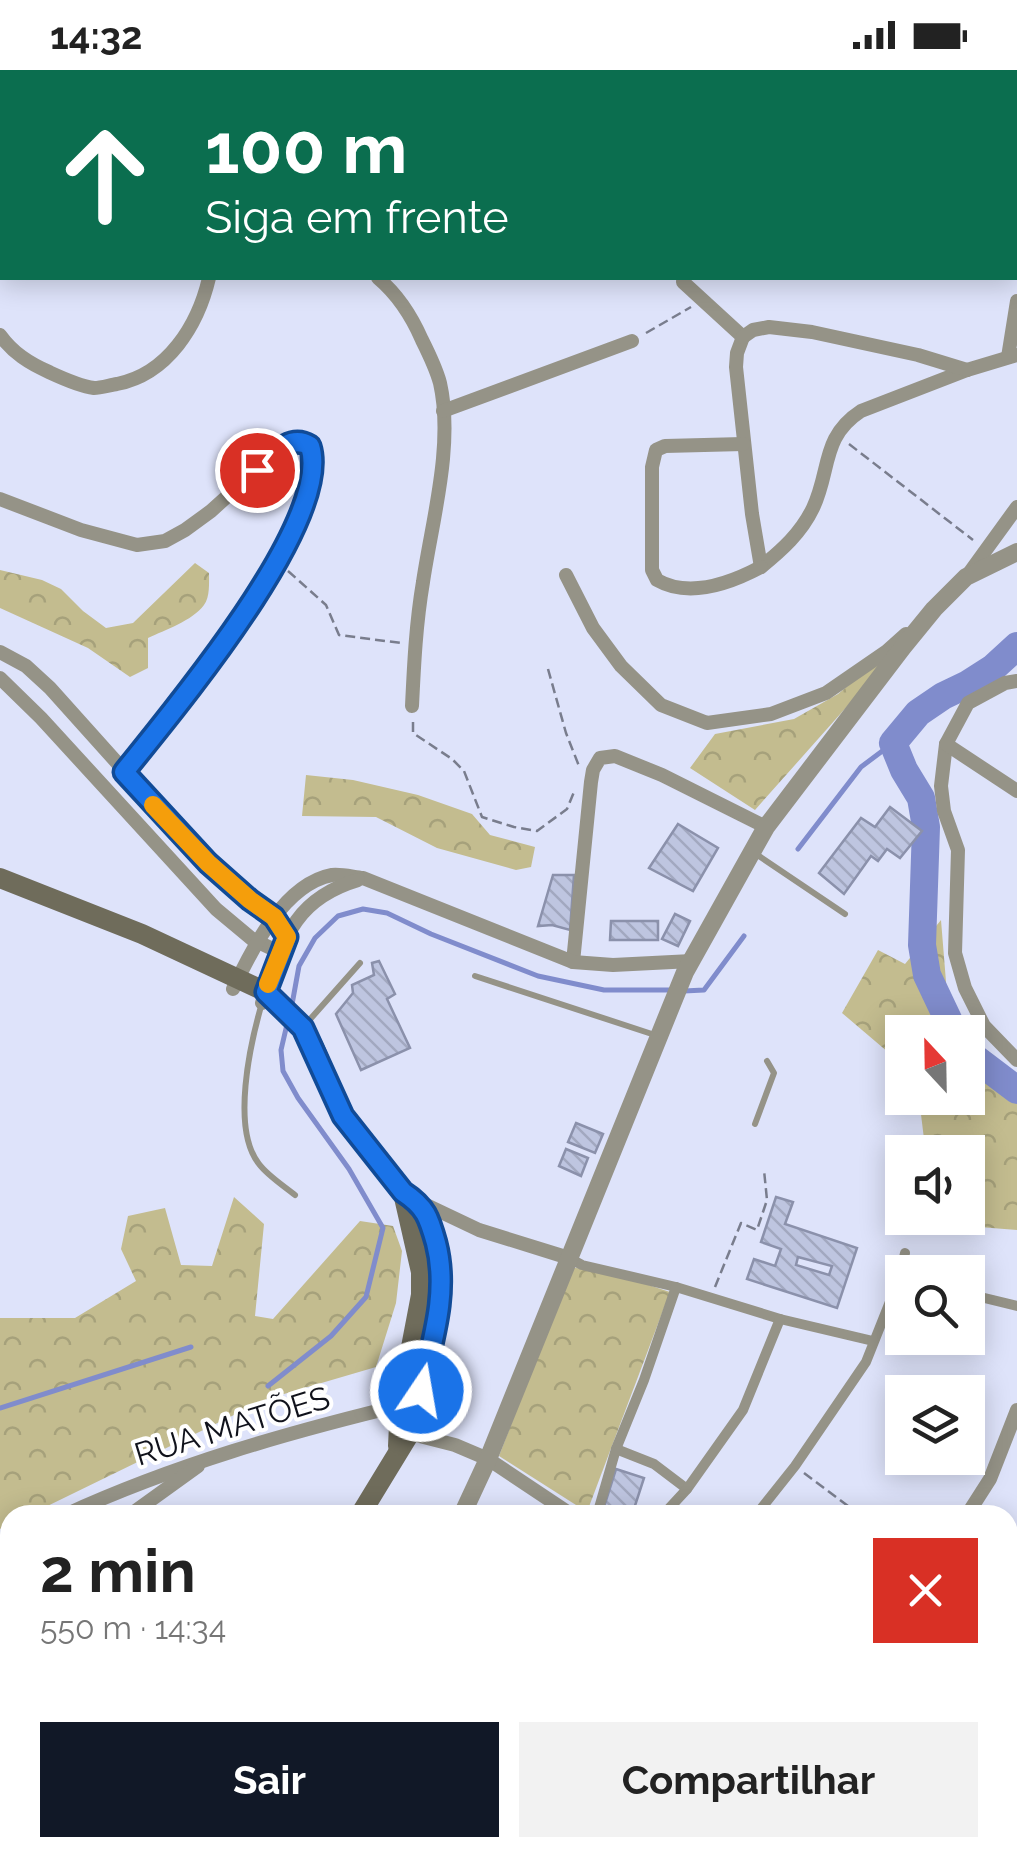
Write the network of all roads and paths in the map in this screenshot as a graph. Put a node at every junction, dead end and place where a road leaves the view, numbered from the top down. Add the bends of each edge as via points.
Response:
1 (208, 280) edge
2 (380, 280) edge
3 (683, 282) dead end
4 (702, 300) junction
5 (1017, 301) edge
6 (0, 335) edge
7 (743, 337) junction
8 (632, 341) joint
9 (1013, 356) edge
10 (967, 370) junction
11 (443, 412) junction
12 (836, 434) junction
13 (743, 444) junction
14 (0, 498) edge
15 (1017, 507) edge
16 (986, 550) junction
17 (1017, 552) edge
18 (276, 559) junction
19 (761, 567) junction
20 (566, 576) dead end
21 (966, 576) junction
22 (934, 609) junction
23 (415, 645) junction
24 (0, 652) edge
25 (548, 669) dead end
26 (0, 678) edge
27 (1017, 681) edge
28 (412, 706) joint
29 (946, 744) junction
30 (124, 772) junction
31 (582, 774) dead end
32 (1017, 790) edge
33 (574, 792) dead end
34 (766, 827) junction
35 (752, 851) junction
36 (0, 878) edge
37 (363, 878) junction
38 (845, 914) dead end
39 (274, 917) junction
40 (287, 937) junction
41 (258, 943) junction
42 (280, 952) junction
43 (573, 962) junction
44 (360, 963) dead end
45 (688, 966) junction
46 (475, 976) dead end
47 (235, 984) junction
48 (281, 1010) junction
49 (658, 1036) junction
50 (1017, 1060) edge
51 (767, 1061) dead end
52 (755, 1124) dead end
53 (764, 1170) dead end
54 (295, 1196) dead end
55 (410, 1197) junction
56 (569, 1258) junction
57 (676, 1286) junction
58 (711, 1298) junction
59 (985, 1298) edge
60 (1017, 1306) edge
61 (885, 1314) edge
62 (780, 1319) junction
63 (873, 1341) junction
64 (1017, 1410) edge
65 (408, 1428) junction
66 (616, 1449) junction
67 (211, 1456) junction
68 (488, 1460) junction
69 (794, 1466) junction
70 (687, 1489) junction
71 (87, 1505) edge
72 (144, 1505) edge
73 (366, 1505) edge
74 (467, 1505) edge
75 (557, 1505) edge
76 (600, 1505) edge
77 (672, 1505) edge
78 (764, 1505) edge
79 (847, 1505) edge
80 (973, 1505) edge

1 - 6 street via 175,350 123,383 94,388 62,378 28,362
2 - 11 street via 414,322 436,370
3 - 4 street
4 - 7 street
4 - 8 path
5 - 9 street
7 - 10 street via 769,327 812,332
7 - 13 street via 736,367
8 - 11 street
9 - 10 street
10 - 12 street via 861,411
11 - 23 street
12 - 16 path
12 - 19 street via 814,506 799,532
13 - 19 street
13 - 19 street via 654,452 652,570 657,580 681,588 712,586
14 - 18 street via 138,545 165,541 211,512 283,446 302,441 314,456 309,492
15 - 16 street
16 - 21 street
17 - 21 street
18 - 23 path via 326,606 339,635
18 - 30 street via 215,658
20 - 22 street via 622,666 662,705 706,722 771,714 826,693
21 - 22 street
22 - 34 street
23 - 28 street
24 - 30 street via 50,688
25 - 31 path
26 - 41 street via 216,909
27 - 29 street via 968,703
28 - 33 path via 413,733 464,770 482,817 538,832 567,809
29 - 32 street
29 - 50 street via 942,798 958,850 955,953 984,1026
30 - 39 street via 208,863
34 - 35 street
34 - 43 street via 662,775 615,756 600,758 590,782
35 - 38 lane
35 - 45 street
36 - 47 main road via 142,934
37 - 39 street via 338,874 312,882
37 - 40 street via 322,894
37 - 43 street
39 - 40 street
39 - 41 street
40 - 42 street
41 - 42 street
41 - 47 street
42 - 48 street
43 - 45 street
44 - 48 lane
45 - 49 street
46 - 49 lane
47 - 48 main road
48 - 54 lane via 249,1047 244,1126 260,1166
48 - 55 main road via 343,1116
49 - 56 street
51 - 52 lane via 774,1073
53 - 58 path via 767,1200 757,1230 741,1223
55 - 56 street via 479,1230
55 - 65 main road via 425,1210 442,1276
56 - 57 street
56 - 68 street
57 - 58 street
57 - 66 street
58 - 62 street
59 - 60 street
61 - 63 street
62 - 63 street
62 - 70 street via 744,1410
63 - 69 street via 866,1362
64 - 80 street
65 - 67 street, RUA MATÕES
65 - 68 street
65 - 73 main road
66 - 70 street via 654,1464
66 - 76 street
67 - 71 street, RUA MATÕES
67 - 72 street
68 - 74 street
68 - 75 street
69 - 78 street
69 - 79 path
70 - 77 street

